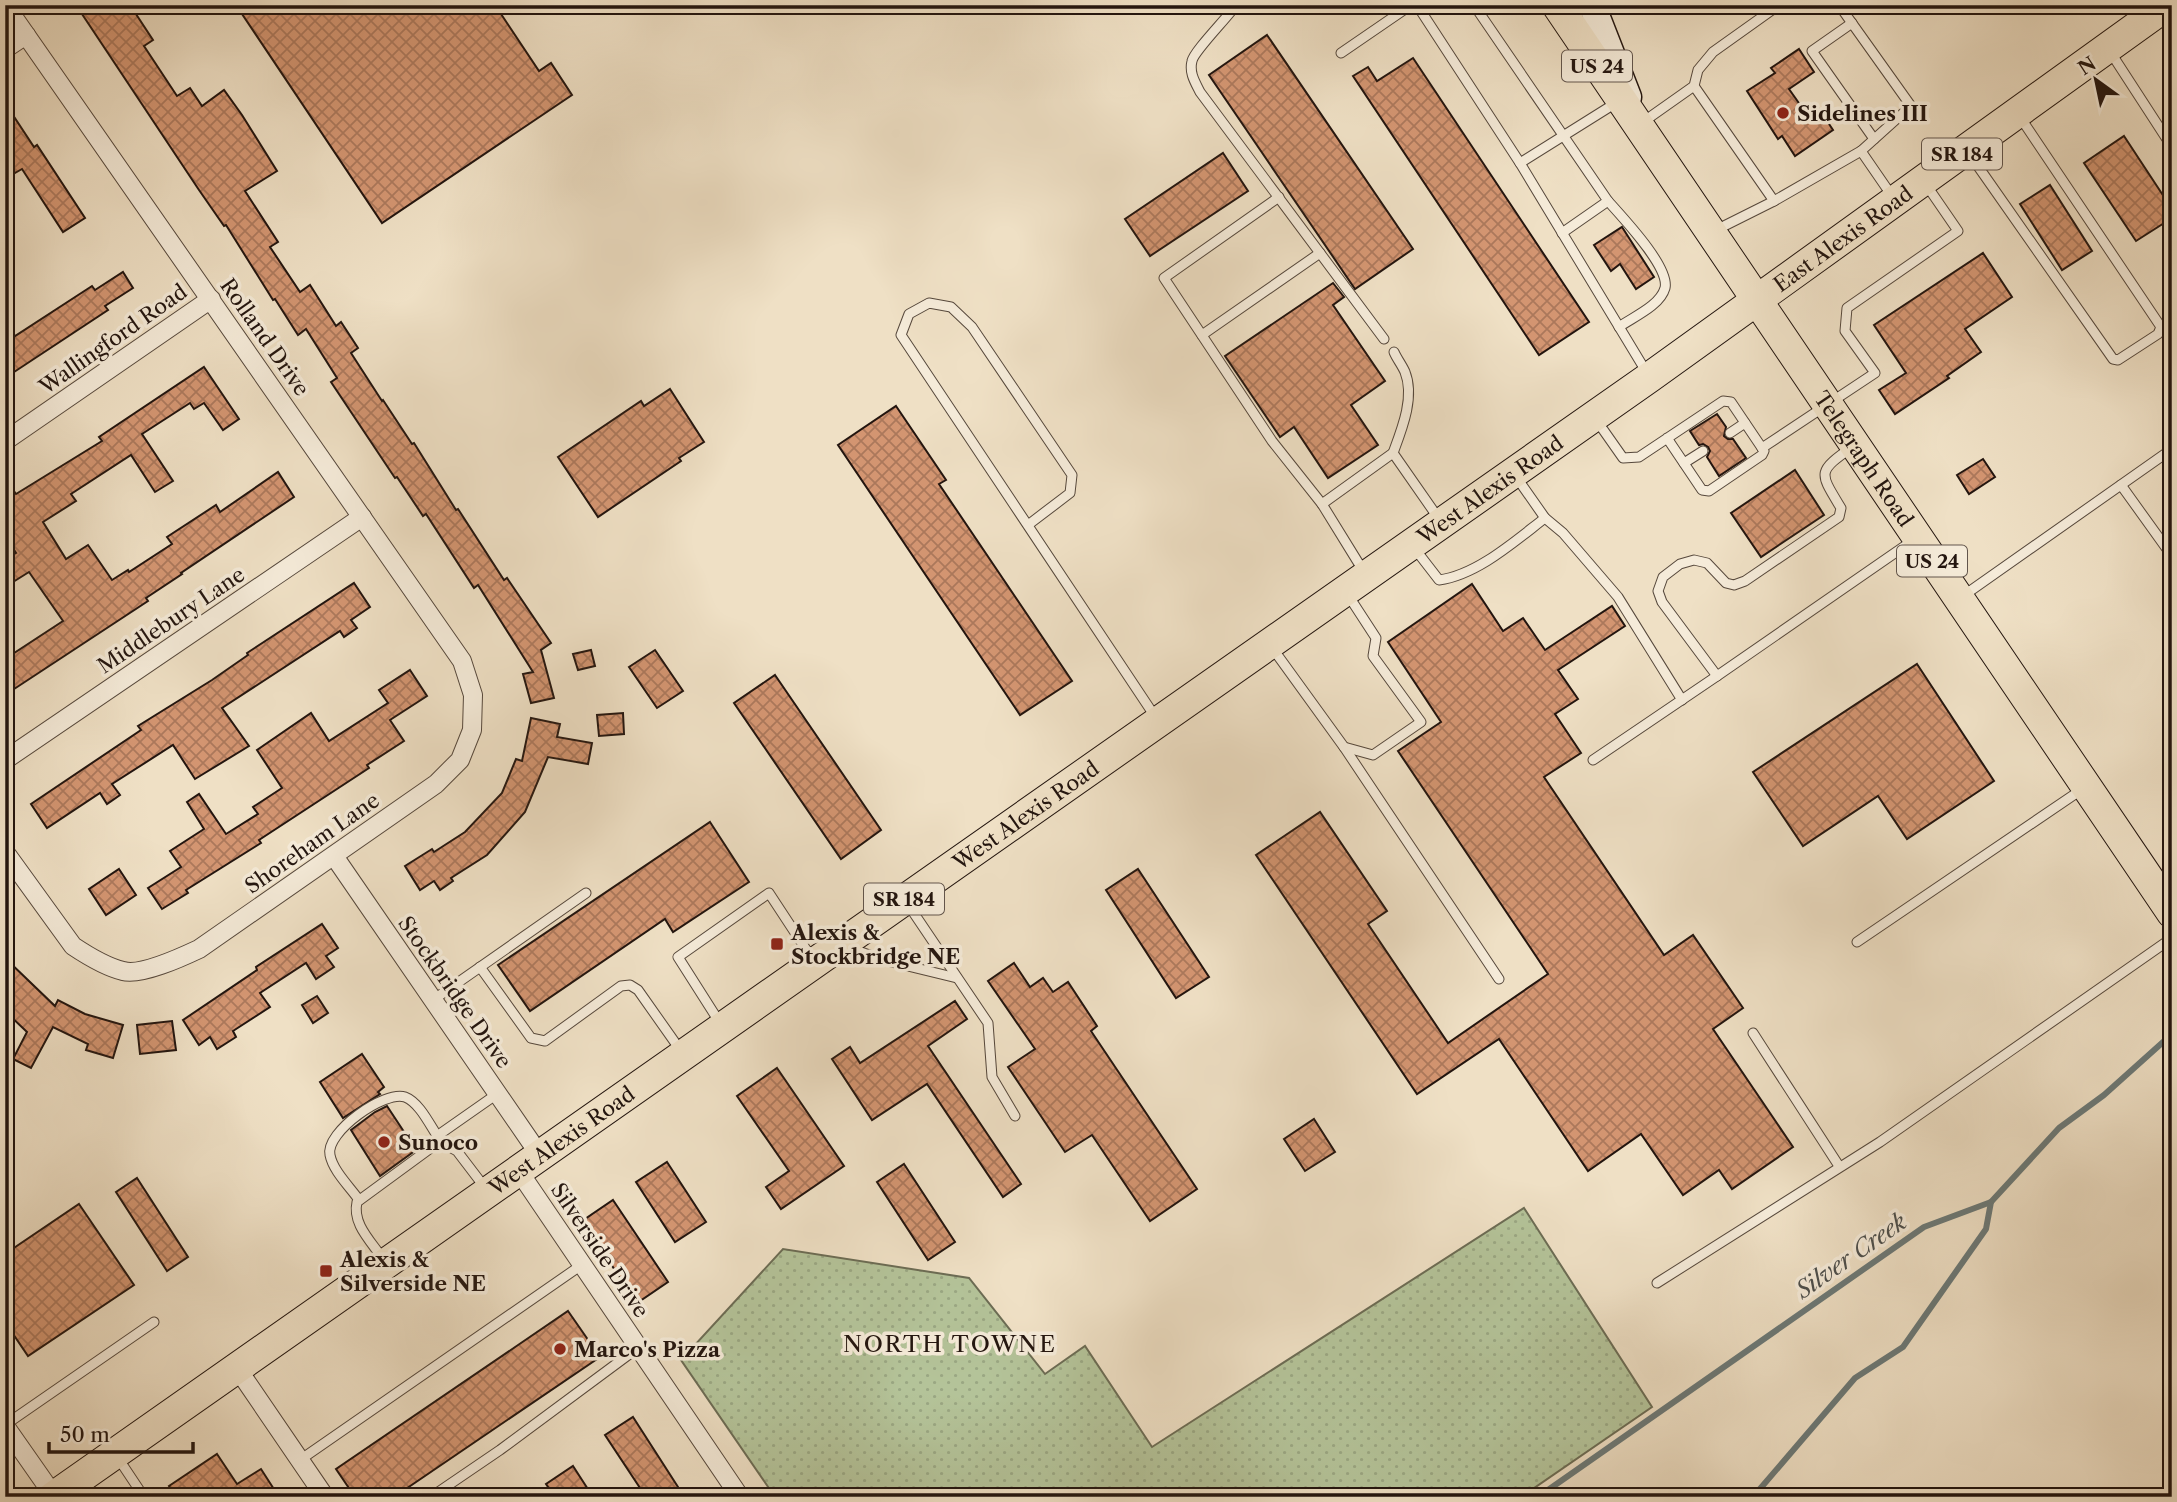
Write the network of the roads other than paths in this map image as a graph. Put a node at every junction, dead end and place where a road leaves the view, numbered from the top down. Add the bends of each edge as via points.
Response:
1 (5, 5) edge
2 (1236, 5) edge
3 (1411, 5) edge
4 (1417, 5) edge
5 (1474, 5) edge
6 (1557, 5) edge
7 (1592, 5) edge
8 (1779, 5) edge
9 (1839, 5) edge
10 (2167, 5) edge
11 (1852, 23) junction
12 (26, 35) junction
13 (2108, 48) junction
14 (5, 49) edge
15 (1341, 54) dead end
16 (1694, 86) junction
17 (1620, 100) junction
18 (2018, 113) junction
19 (1639, 125) junction
20 (1563, 136) junction
21 (1874, 139) junction
22 (2172, 147) edge
23 (1861, 150) junction
24 (1967, 150) junction
25 (1520, 163) junction
26 (1924, 181) junction
27 (1279, 197) junction
28 (1608, 201) junction
29 (1774, 201) junction
30 (1896, 202) junction
31 (1562, 233) junction
32 (1710, 233) junction
33 (1321, 253) junction
34 (211, 299) junction
35 (1756, 302) junction
36 (1619, 327) junction
37 (1202, 335) junction
38 (1384, 339) dead end
39 (1394, 352) dead end
40 (1650, 377) junction
41 (1825, 404) junction
42 (1594, 417) junction
43 (1745, 423) junction
44 (1730, 433) dead end
45 (1667, 438) junction
46 (5, 441) edge
47 (1854, 446) junction
48 (1762, 448) junction
49 (2172, 449) edge
50 (1703, 451) dead end
51 (1393, 453) junction
52 (1684, 463) junction
53 (1514, 473) junction
54 (2121, 485) junction
55 (1322, 504) junction
56 (362, 517) junction
57 (1545, 518) junction
58 (1442, 523) junction
59 (1028, 525) junction
60 (1916, 538) junction
61 (1412, 544) junction
62 (2172, 556) edge
63 (1356, 584) junction
64 (1958, 599) junction
65 (1270, 644) junction
66 (1717, 676) junction
67 (1682, 700) junction
68 (473, 701) joint
69 (1159, 722) junction
70 (1344, 747) junction
71 (5, 760) edge
72 (1593, 760) dead end
73 (2086, 787) junction
74 (5, 852) edge
75 (334, 856) junction
76 (586, 893) dead end
77 (904, 899) junction
78 (2172, 913) edge
79 (2172, 938) edge
80 (1857, 942) dead end
81 (839, 944) junction
82 (814, 962) junction
83 (480, 967) junction
84 (957, 978) junction
85 (1499, 979) dead end
86 (433, 1000) junction
87 (722, 1026) junction
88 (1753, 1033) dead end
89 (684, 1054) junction
90 (497, 1094) junction
91 (1015, 1116) dead end
92 (439, 1140) junction
93 (529, 1162) junction
94 (1839, 1166) junction
95 (487, 1191) junction
96 (359, 1200) junction
97 (386, 1263) junction
98 (583, 1264) junction
99 (1657, 1283) dead end
100 (154, 1322) dead end
101 (639, 1347) junction
102 (237, 1368) junction
103 (5, 1426) edge
104 (115, 1453) junction
105 (300, 1460) junction
106 (88, 1487) edge
107 (739, 1496) edge
108 (54, 1497) edge
109 (144, 1497) edge
110 (325, 1497) edge
111 (430, 1497) edge

1 - 12 street, Rolland Drive
2 - 27 lane via 1192,58 1191,75
3 - 15 lane
4 - 25 lane
5 - 20 lane
6 - 17 main road, Telegraph Road / US 24
7 - 19 street
8 - 16 lane via 1713,52 1698,71
9 - 11 lane
10 - 13 main road, East Alexis Road / SR 184
11 - 21 lane via 1912,106
11 - 21 lane via 1812,51
12 - 14 street
12 - 34 street, Rolland Drive
13 - 18 main road, East Alexis Road / SR 184
13 - 22 lane
16 - 19 lane
16 - 29 lane
17 - 19 main road, Telegraph Road / US 24
17 - 20 lane
18 - 24 main road, East Alexis Road / SR 184
18 - 24 lane via 2161,327 2158,334 2113,359
19 - 32 main road, Telegraph Road / US 24
20 - 25 lane
20 - 28 lane
21 - 23 lane
23 - 29 lane
23 - 30 lane
24 - 26 main road, East Alexis Road / SR 184
25 - 31 lane
26 - 30 main road, East Alexis Road / SR 184
26 - 41 lane via 1958,231 1847,309 1845,331 1875,373
27 - 33 lane
27 - 37 lane via 1164,278
28 - 31 lane
28 - 36 lane via 1665,276 1665,289 1656,302
29 - 32 lane
30 - 35 main road, East Alexis Road / SR 184
31 - 36 lane
32 - 35 main road, Telegraph Road / US 24
33 - 37 lane
33 - 38 lane
34 - 46 street, Wallingford Road
34 - 56 street, Rolland Drive
35 - 40 main road, West Alexis Road / SR 184
35 - 41 main road, Telegraph Road / US 24
36 - 40 lane
37 - 55 lane via 1272,440
39 - 51 lane via 1405,372 1407,404
40 - 42 main road, West Alexis Road / SR 184
41 - 47 main road, Telegraph Road / US 24
41 - 48 lane
42 - 45 lane via 1623,458 1639,457
42 - 53 main road, West Alexis Road / SR 184
43 - 44 lane
43 - 45 lane via 1731,402 1723,401
43 - 48 lane
45 - 52 lane
47 - 60 main road, Telegraph Road / US 24
47 - 66 lane via 1827,465 1824,481 1841,509 1839,517 1824,529 1734,585 1726,583 1707,563 1694,560 1663,577 1658,591 1662,602
48 - 52 lane via 1762,455 1709,491 1702,489
49 - 54 lane
50 - 52 lane
51 - 55 lane
51 - 58 lane
53 - 57 lane
53 - 58 main road, West Alexis Road / SR 184
54 - 62 lane
54 - 64 lane
55 - 63 lane
56 - 68 street, Rolland Drive via 462,661
56 - 71 street, Middlebury Lane
57 - 61 lane via 1496,555 1450,579 1439,580
57 - 67 lane via 1618,597
58 - 61 main road, West Alexis Road / SR 184
59 - 59 lane via 901,335 909,314 929,303 951,307 972,327 1072,475 1070,493
59 - 69 lane
60 - 64 main road, Telegraph Road / US 24
60 - 66 lane
61 - 63 main road, West Alexis Road / SR 184
63 - 65 main road, West Alexis Road / SR 184
63 - 70 lane via 1376,638 1373,656 1421,722 1373,755
64 - 73 main road, Telegraph Road / US 24
65 - 69 main road, West Alexis Road / SR 184
65 - 70 lane
66 - 67 lane
67 - 72 lane
68 - 75 street, Shoreham Lane via 472,730 460,760 436,784
69 - 77 main road, West Alexis Road / SR 184
70 - 85 lane
73 - 78 main road, Telegraph Road / US 24
73 - 80 lane
74 - 75 street, Shoreham Lane via 73,946 126,972 165,964 199,949
75 - 86 street, Stockbridge Drive
76 - 83 lane
77 - 81 main road, West Alexis Road / SR 184
77 - 84 lane
79 - 94 lane via 1892,1134
81 - 82 main road, West Alexis Road / SR 184
81 - 84 lane
82 - 87 main road, West Alexis Road / SR 184
82 - 87 lane via 769,893 678,957
83 - 86 lane
83 - 89 lane via 537,1041 545,1041 621,986 630,985
84 - 91 lane via 988,1023 992,1077
86 - 90 street, Stockbridge Drive
87 - 89 main road, West Alexis Road / SR 184
88 - 94 lane
89 - 93 main road, West Alexis Road / SR 184
90 - 92 lane
90 - 93 street, Stockbridge Drive
92 - 95 lane via 457,1151
92 - 96 lane
92 - 96 lane via 408,1098 396,1096 340,1129 329,1153
93 - 95 main road, West Alexis Road / SR 184
93 - 98 street, Silverside Drive
94 - 99 lane
95 - 97 main road, West Alexis Road / SR 184
96 - 97 lane via 358,1222
97 - 102 main road, West Alexis Road / SR 184
98 - 101 street, Silverside Drive
98 - 105 lane
100 - 103 lane
101 - 107 street, Silverside Drive
101 - 111 lane
102 - 104 main road, West Alexis Road / SR 184
102 - 105 street
103 - 108 street
104 - 106 main road, West Alexis Road / SR 184
104 - 109 lane
105 - 110 street
106 - 108 main road, West Alexis Road / SR 184

